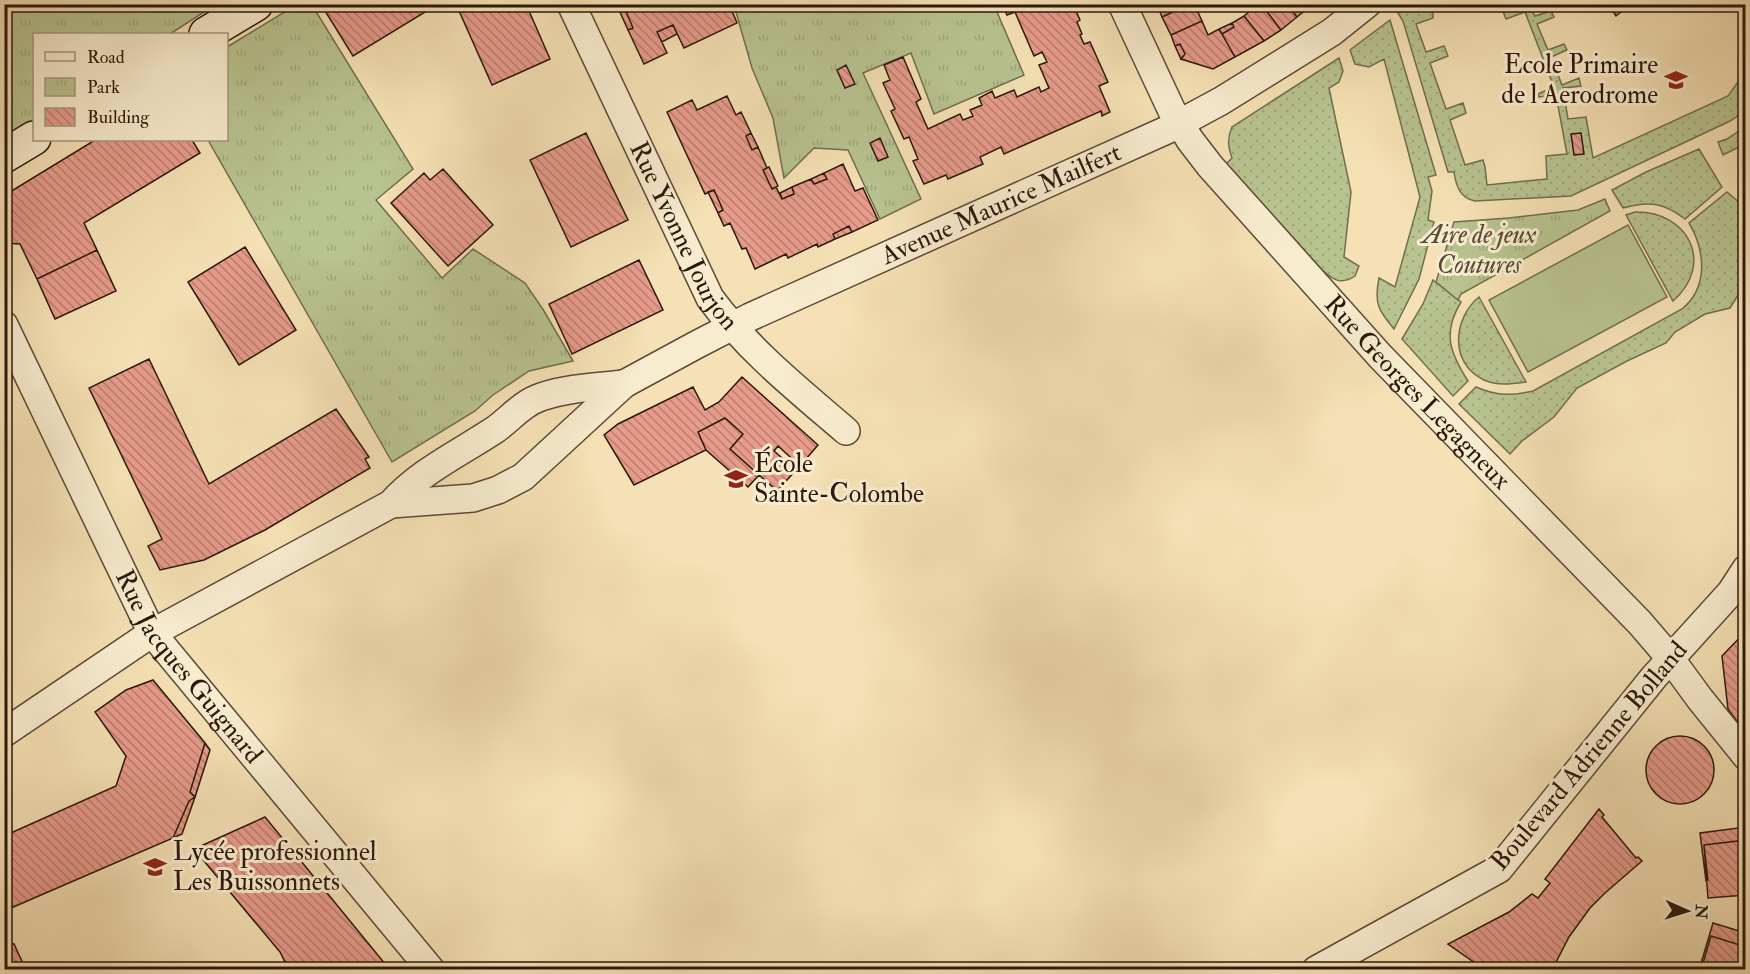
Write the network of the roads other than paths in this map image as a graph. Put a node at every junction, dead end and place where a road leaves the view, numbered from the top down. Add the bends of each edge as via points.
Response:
1 (256, 4) edge
2 (571, 4) edge
3 (1122, 4) edge
4 (1367, 4) edge
5 (208, 33) edge
6 (1180, 123) junction
7 (33, 139) edge
8 (4, 156) edge
9 (4, 325) edge
10 (731, 326) junction
11 (624, 384) junction
12 (846, 430) dead end
13 (391, 504) junction
14 (1746, 568) edge
15 (152, 633) junction
16 (1670, 658) junction
17 (4, 733) edge
18 (1746, 756) edge
19 (430, 969) edge
20 (1316, 969) edge

1 - 5 main road
2 - 10 street, Rue Yvonne Jourjon via 710,298
3 - 6 street, Rue Georges Legagneux
4 - 6 street, Avenue Maurice Mailfert via 1332,32
6 - 10 street, Avenue Maurice Mailfert
6 - 16 street, Rue Georges Legagneux via 1210,166 1380,356
7 - 8 main road
9 - 15 street, Rue Jacques Guignard
10 - 11 street, Avenue Maurice Mailfert
10 - 12 street, Rue Yvonne Jourjon via 765,362
11 - 13 street, Avenue Maurice Mailfert via 540,398 405,488
11 - 13 street, Avenue Maurice Mailfert via 524,477 473,498
13 - 15 street, Avenue Maurice Mailfert
14 - 16 street, Boulevard Adrienne Bolland via 1731,592
15 - 17 street, Avenue Maurice Mailfert
15 - 19 street, Rue Jacques Guignard
16 - 18 street, Rue Georges Legagneux
16 - 20 street, Boulevard Adrienne Bolland via 1499,869

